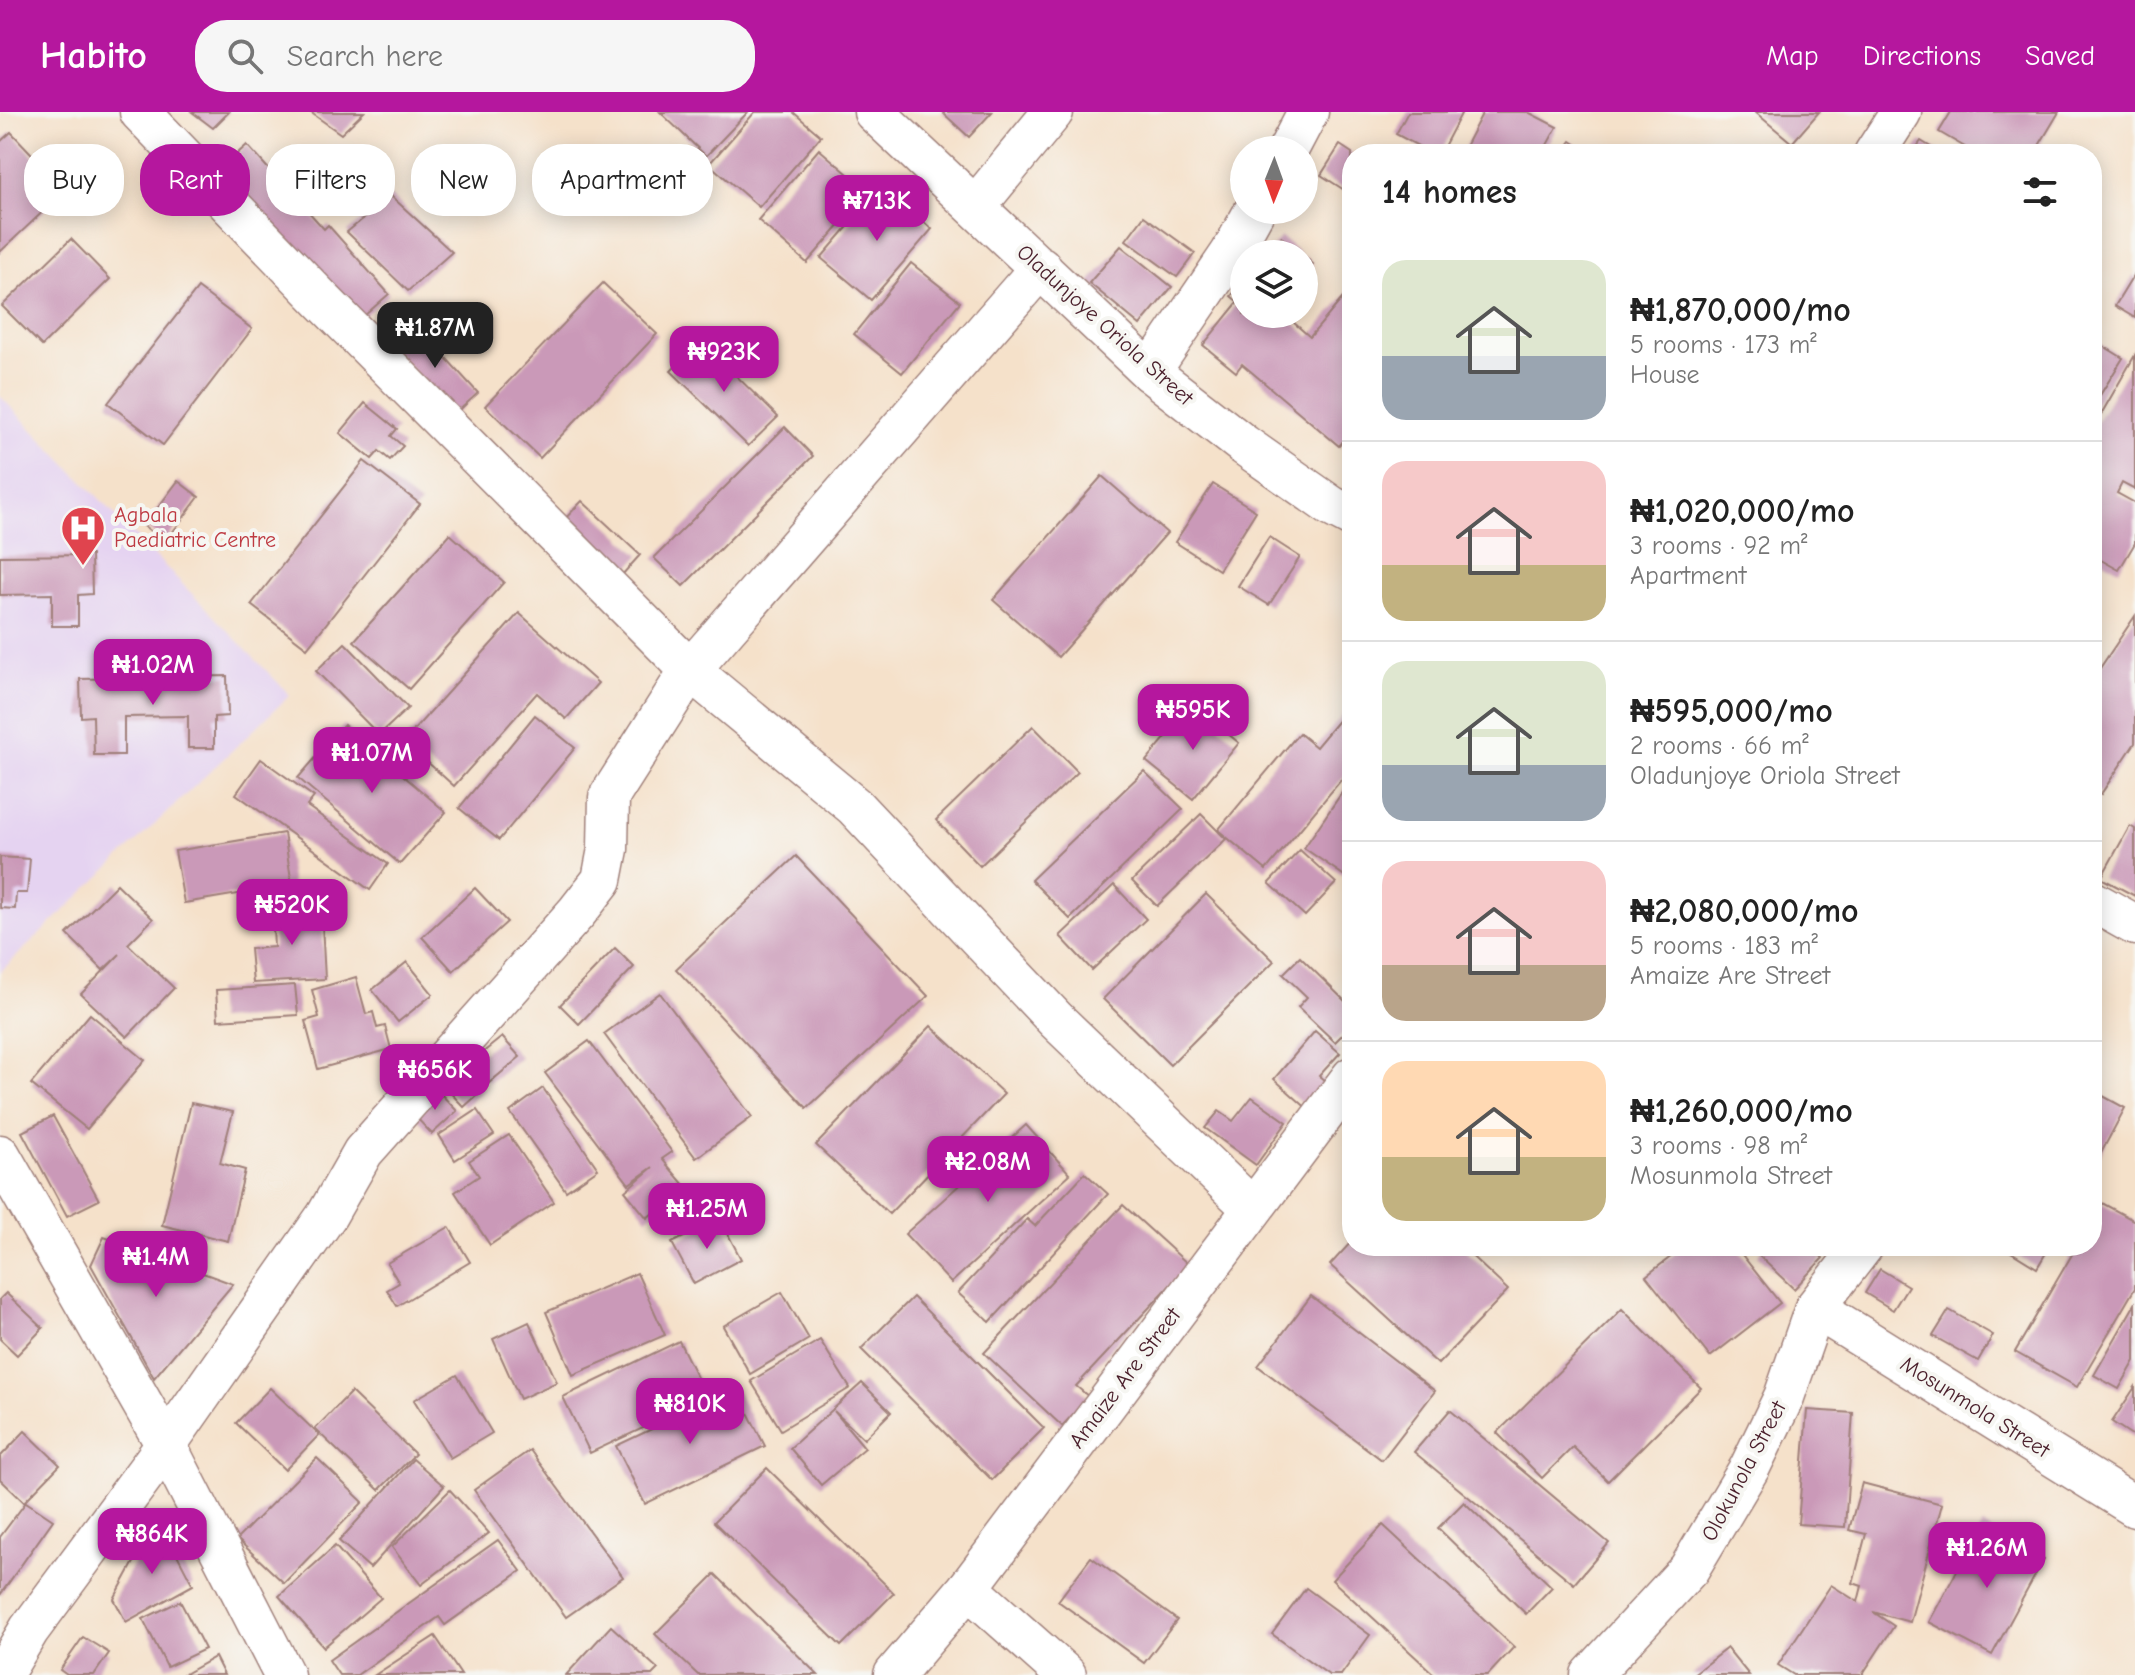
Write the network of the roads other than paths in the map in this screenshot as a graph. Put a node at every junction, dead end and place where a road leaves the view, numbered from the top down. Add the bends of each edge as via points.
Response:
1 (140, 112) edge
2 (874, 112) edge
3 (1053, 112) edge
4 (1308, 112) edge
5 (1901, 112) edge
6 (1295, 136) edge
7 (1880, 144) edge
8 (976, 206) junction
9 (1247, 224) edge
10 (1041, 267) junction
11 (1150, 372) junction
12 (1342, 512) edge
13 (690, 670) junction
14 (2102, 908) edge
15 (2135, 925) edge
16 (1342, 1090) edge
17 (0, 1155) edge
18 (1252, 1208) junction
19 (1855, 1256) edge
20 (1815, 1308) junction
21 (166, 1445) junction
22 (2135, 1507) edge
23 (968, 1588) junction
24 (2, 1675) edge
25 (284, 1675) edge
26 (894, 1675) edge
27 (1066, 1675) edge
28 (1591, 1675) edge

1 - 13 street
2 - 8 street, Oladunjoye Oriola Street
3 - 8 street
4 - 6 street
5 - 7 street
8 - 10 street, Oladunjoye Oriola Street
9 - 11 street
10 - 11 street, Oladunjoye Oriola Street
10 - 13 street
11 - 12 street, Oladunjoye Oriola Street
13 - 18 street via 854,806 1056,1020
13 - 21 street via 609,797 602,880 363,1152 327,1215
14 - 15 street
16 - 18 street, Amaize Are Street
17 - 21 street
18 - 23 street, Amaize Are Street
19 - 20 street, Olokunola Street
20 - 22 street, Mosunmola Street
20 - 28 street, Olokunola Street via 1784,1397 1750,1467 1689,1569
21 - 24 street via 29,1630
21 - 25 street
23 - 26 street, Amaize Are Street
23 - 27 street

